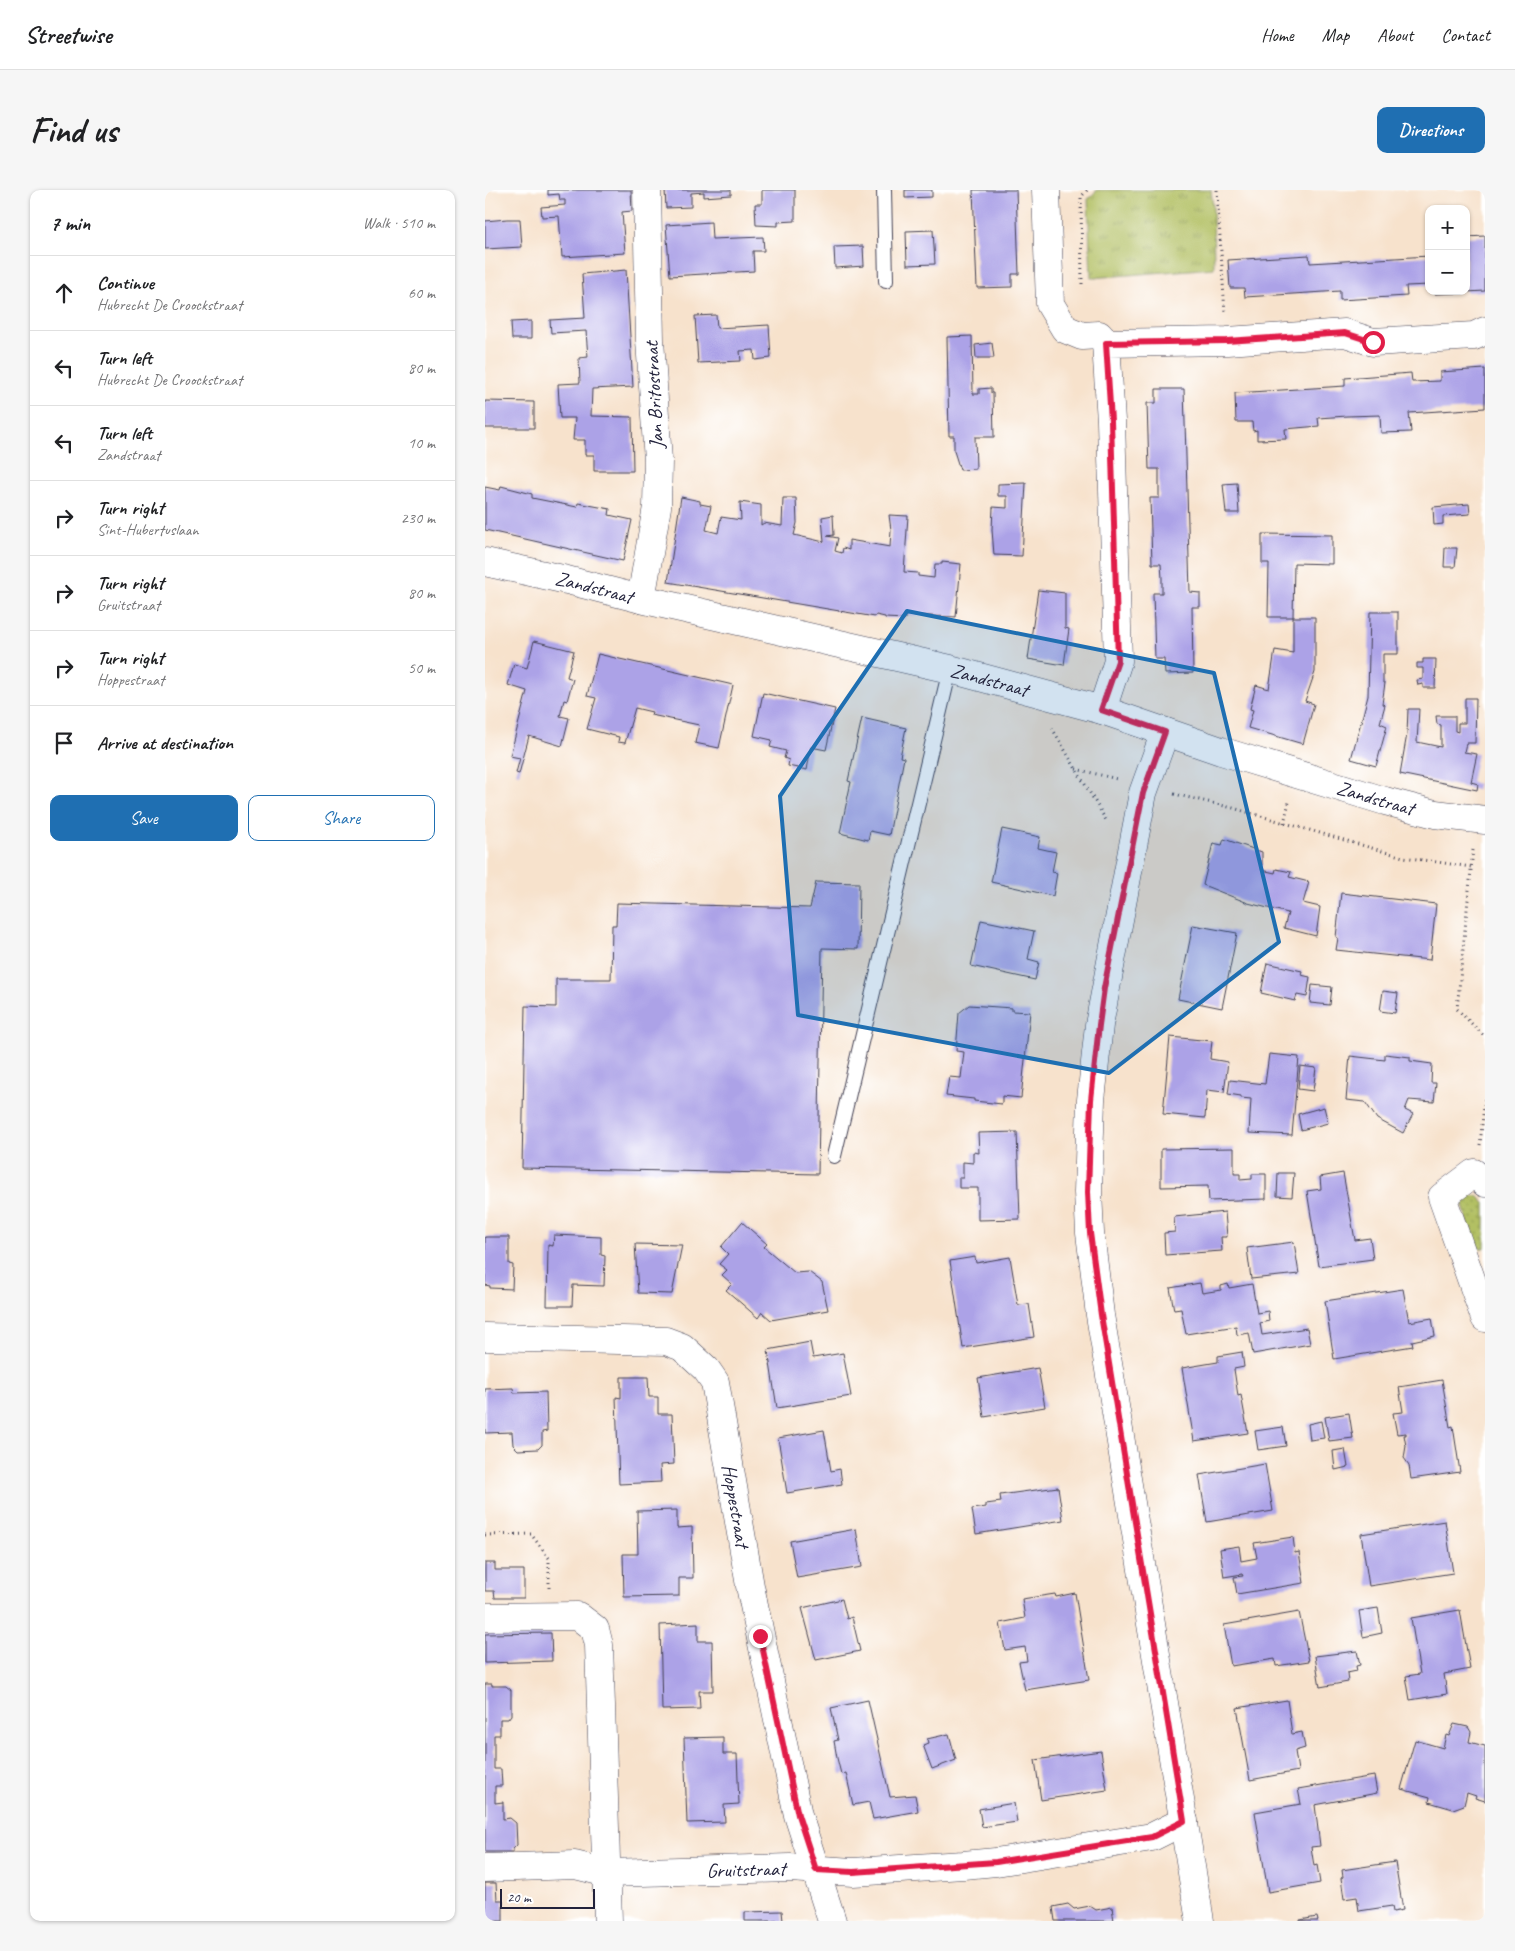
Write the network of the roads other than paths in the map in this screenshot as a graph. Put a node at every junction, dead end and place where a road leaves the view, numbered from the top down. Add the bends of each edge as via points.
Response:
1 (647, 190) edge
2 (884, 190) edge
3 (1046, 190) edge
4 (887, 281) dead end
5 (1485, 331) edge
6 (1106, 343) junction
7 (485, 562) edge
8 (641, 599) junction
9 (950, 669) junction
10 (1101, 710) junction
11 (1165, 732) junction
12 (1485, 820) edge
13 (834, 1156) dead end
14 (1480, 1178) edge
15 (1485, 1318) edge
16 (485, 1337) edge
17 (485, 1617) edge
18 (1184, 1821) junction
19 (485, 1868) edge
20 (816, 1870) junction
21 (607, 1873) junction
22 (608, 1921) edge
23 (832, 1921) edge
24 (1200, 1921) edge

1 - 8 street, Jan Britostraat via 650,340 658,461 657,507
2 - 4 lane
3 - 6 street via 1050,304 1065,330 1082,336 1099,335
5 - 6 street via 1474,336 1373,342 1345,333 1227,341
6 - 10 street via 1118,661
7 - 8 street, Zandstraat
8 - 9 street, Zandstraat
9 - 10 street, Zandstraat
9 - 13 lane
10 - 11 street, Zandstraat
11 - 12 street, Zandstraat via 1385,801 1435,814
11 - 18 street via 1146,787 1101,1007 1091,1100 1088,1192 1101,1315
14 - 15 street via 1442,1197
16 - 20 street, Hoppestraat via 666,1341 682,1347 715,1382 760,1636 798,1815
17 - 21 street via 578,1616 595,1629 599,1645
18 - 20 street, Gruitstraat via 1152,1837 996,1862 853,1872
18 - 24 street
19 - 21 street, Gruitstraat via 575,1866
20 - 21 street, Gruitstraat
20 - 23 street, Hoppestraat
21 - 22 street

